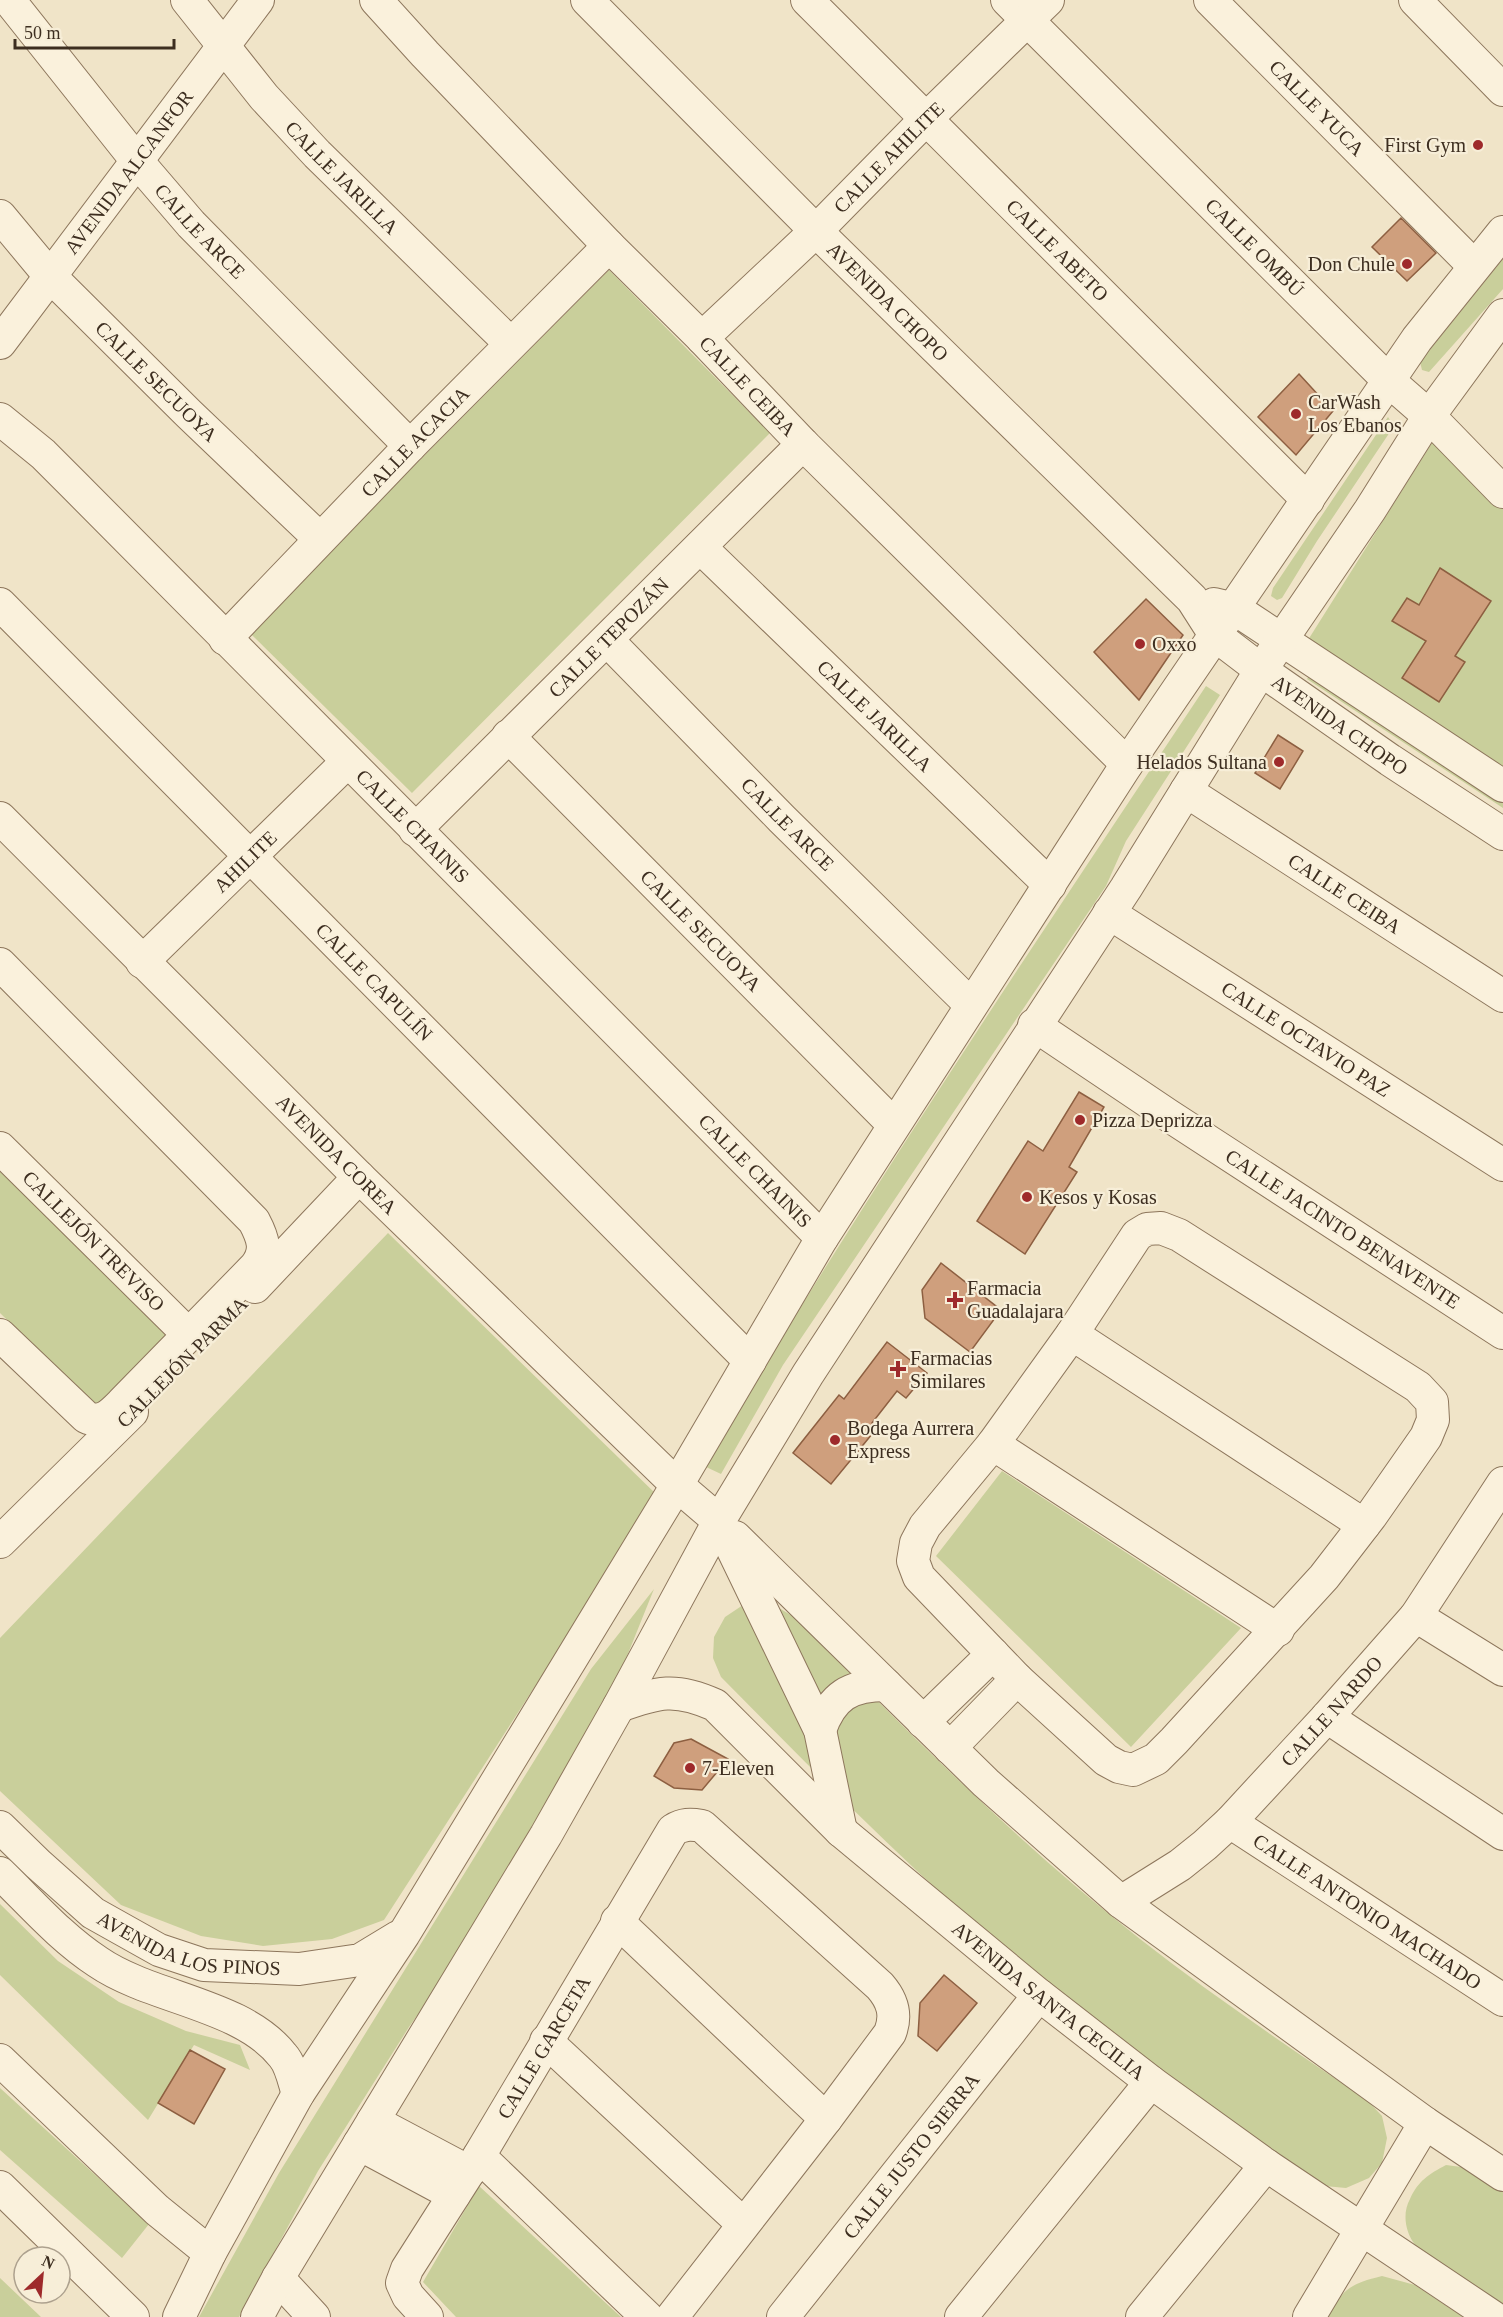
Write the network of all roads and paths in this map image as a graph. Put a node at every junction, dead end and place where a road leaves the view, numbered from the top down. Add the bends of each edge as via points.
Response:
1 (9, 0) edge
2 (187, 0) edge
3 (258, 0) edge
4 (376, 0) edge
5 (587, 0) edge
6 (807, 0) edge
7 (1210, 0) edge
8 (1415, 0) edge
9 (1028, 7) edge
10 (223, 46) junction
11 (1503, 90) edge
12 (925, 120) junction
13 (136, 161) junction
14 (0, 216) edge
15 (816, 231) junction
16 (1503, 232) edge
17 (609, 246) junction
18 (1474, 266) junction
19 (50, 276) junction
20 (1503, 315) edge
21 (702, 338) junction
22 (0, 343) edge
23 (510, 343) junction
24 (1389, 381) junction
25 (1429, 416) junction
26 (0, 419) edge
27 (803, 444) junction
28 (410, 446) junction
29 (1503, 492) edge
30 (1308, 500) junction
31 (320, 539) junction
32 (700, 547) junction
33 (1192, 599) junction
34 (0, 604) edge
35 (1235, 609) junction
36 (1215, 635) junction
37 (225, 639) junction
38 (1281, 639) junction
39 (607, 640) junction
40 (1261, 670) junction
41 (508, 736) junction
42 (347, 762) junction
43 (1127, 764) junction
44 (1503, 786) edge
45 (1186, 791) junction
46 (0, 818) edge
47 (414, 830) junction
48 (1503, 834) edge
49 (251, 856) junction
50 (1050, 885) junction
51 (1109, 913) junction
52 (142, 962) junction
53 (0, 964) edge
54 (1503, 996) edge
55 (971, 1005) junction
56 (1034, 1026) junction
57 (894, 1125) junction
58 (0, 1148) edge
59 (1503, 1165) edge
60 (359, 1178) junction
61 (822, 1238) junction
62 (1503, 1333) edge
63 (188, 1334) junction
64 (1072, 1334) junction
65 (0, 1335) edge
66 (750, 1361) junction
67 (993, 1444) junction
68 (677, 1485) junction
69 (1500, 1493) edge
70 (719, 1521) junction
71 (1364, 1525) junction
72 (4, 1531) edge
73 (1416, 1616) junction
74 (1278, 1630) junction
75 (993, 1654) junction
76 (1503, 1670) edge
77 (1017, 1679) junction
78 (886, 1685) junction
79 (619, 1706) junction
80 (1327, 1717) junction
81 (923, 1722) junction
82 (820, 1730) junction
83 (950, 1748) junction
84 (1230, 1822) junction
85 (0, 1827) edge
86 (842, 1831) junction
87 (1503, 1834) edge
88 (0, 1873) edge
89 (1120, 1902) junction
90 (617, 1921) junction
91 (404, 1934) junction
92 (159, 1950) junction
93 (144, 1986) junction
94 (1039, 1995) junction
95 (1503, 2000) edge
96 (546, 2041) junction
97 (0, 2060) edge
98 (1151, 2082) junction
99 (298, 2094) junction
100 (826, 2119) junction
101 (1425, 2123) junction
102 (366, 2132) junction
103 (1266, 2165) junction
104 (467, 2174) junction
105 (1503, 2175) edge
106 (0, 2187) edge
107 (742, 2224) junction
108 (1362, 2229) junction
109 (210, 2253) junction
110 (278, 2278) junction
111 (134, 2317) edge
112 (179, 2317) edge
113 (257, 2317) edge
114 (314, 2317) edge
115 (428, 2317) edge
116 (647, 2317) edge
117 (672, 2317) edge
118 (783, 2317) edge
119 (961, 2317) edge
120 (1142, 2317) edge
121 (1309, 2317) edge
122 (1494, 2317) edge

1 - 13 street, CALLE ARCE
2 - 10 street, CALLE JARILLA
3 - 10 street, AVENIDA ALCANFOR
4 - 17 street, CALLE CEIBA
5 - 15 street, AVENIDA CHOPO
6 - 12 street, CALLE ABETO
7 - 18 street, CALLE YUCA
8 - 11 street
9 - 12 street, CALLE AHILITE
9 - 24 street, CALLE OMBÚ
10 - 13 street, AVENIDA ALCANFOR
10 - 23 street, CALLE JARILLA via 317,154
12 - 15 street, CALLE AHILITE
12 - 30 street, CALLE ABETO
13 - 19 street, AVENIDA ALCANFOR
13 - 28 street, CALLE ARCE via 262,298
14 - 19 street, CALLE SECUOYA
15 - 21 street, CALLE AHILITE
15 - 33 street, AVENIDA CHOPO
16 - 18 street
17 - 21 street, CALLE CEIBA
17 - 23 street, CALLE ACACIA
18 - 24 street
19 - 22 street, AVENIDA ALCANFOR
19 - 31 street, CALLE SECUOYA
20 - 25 street
21 - 27 street, CALLE CEIBA
23 - 28 street, CALLE ACACIA
24 - 25 street, CALLE OMBÚ
24 - 30 street
25 - 29 street, CALLE OMBÚ
25 - 38 street
26 - 37 street, CALLE CHAINIS via 43,454
27 - 32 street, CALLE TEPOZÁN
27 - 43 street, CALLE CEIBA
28 - 31 street, CALLE ACACIA
30 - 35 street
31 - 37 street, CALLE ACACIA
32 - 39 street, CALLE TEPOZÁN
32 - 50 street, CALLE JARILLA
33 - 35 street, AVENIDA CHOPO
33 - 36 street, AVENIDA CHOPO
34 - 49 street, CALLE CAPULÍN
35 - 36 street
35 - 38 street, AVENIDA CHOPO
36 - 40 street, AVENIDA CHOPO
36 - 43 street
37 - 42 street, CALLE CHAINIS
38 - 40 street
38 - 44 street, AVENIDA CHOPO
39 - 41 street, CALLE TEPOZÁN
39 - 55 street, CALLE ARCE
40 - 45 street
40 - 48 street, AVENIDA CHOPO
41 - 47 street, CALLE TEPOZÁN
41 - 57 street, CALLE SECUOYA
42 - 47 street, CALLE CHAINIS
42 - 49 street, AHILITE
43 - 50 street
45 - 51 street
45 - 54 street, CALLE CEIBA
46 - 52 street, AVENIDA COREA
47 - 61 street, CALLE CHAINIS
49 - 52 street, AHILITE
49 - 66 street, CALLE CAPULÍN
50 - 55 street
51 - 56 street
51 - 59 street, CALLE OCTAVIO PAZ
52 - 60 street, AVENIDA COREA
53 - 63 street via 254,1221 264,1244 263,1256
55 - 57 street
56 - 62 street, CALLE JACINTO BENAVENTE
56 - 70 street via 808,1374
57 - 61 street
58 - 63 street, CALLEJÓN TREVISO
60 - 68 street, AVENIDA COREA
60 - 72 street, CALLEJÓN PARMA via 182,1362
61 - 66 street
63 - 65 street via 112,1413 94,1421 86,1418
64 - 67 street
64 - 71 street
64 - 71 street via 1137,1235 1161,1228 1179,1235 1418,1387 1432,1402 1433,1420 1426,1437
66 - 68 street
67 - 74 street
67 - 75 street via 925,1526 913,1561 919,1577
68 - 70 street, AVENIDA COREA
68 - 91 street
69 - 73 street, CALLE NARDO
70 - 78 street
70 - 79 street
70 - 82 street
71 - 74 street
73 - 76 street
73 - 80 street, CALLE NARDO
74 - 77 street via 1156,1759 1133,1770 1106,1760
75 - 77 street
75 - 81 street
77 - 83 street
78 - 81 street
78 - 82 street via 851,1690 826,1713
79 - 86 street, AVENIDA SANTA CECILIA via 653,1694 673,1693 715,1705
79 - 102 street via 546,1835
80 - 84 street, CALLE NARDO
80 - 87 street
81 - 83 street
82 - 86 street
83 - 89 street
84 - 89 street, CALLE NARDO via 1180,1865
84 - 95 street, CALLE ANTONIO MACHADO
85 - 92 street, AVENIDA LOS PINOS via 93,1913
86 - 94 street, AVENIDA SANTA CECILIA
88 - 93 street, AVENIDA LOS PINOS via 98,1963
89 - 101 street
90 - 96 street, CALLE GARCETA
90 - 100 street
90 - 100 street, CALLE GARCETA via 673,1830 683,1824 702,1826 888,1995 894,2013 890,2033
91 - 92 street, AVENIDA LOS PINOS via 360,1960 299,1969 204,1965
91 - 99 street
92 - 93 street
93 - 99 street, AVENIDA LOS PINOS via 229,2017 265,2036 285,2058
94 - 98 street, AVENIDA SANTA CECILIA
94 - 118 street, CALLE JUSTO SIERRA
96 - 104 street, CALLE GARCETA
96 - 107 street
97 - 109 street via 157,2210
98 - 103 street, AVENIDA SANTA CECILIA
98 - 119 street
99 - 109 street
100 - 107 street
101 - 105 street
101 - 108 street
102 - 104 street
102 - 110 street
103 - 108 street, AVENIDA SANTA CECILIA
103 - 120 street
104 - 115 street, CALLE GARCETA via 402,2283 408,2296
104 - 116 street
106 - 111 street
107 - 117 street
108 - 121 street
108 - 122 street, AVENIDA SANTA CECILIA
109 - 112 street
110 - 113 street
110 - 114 street

